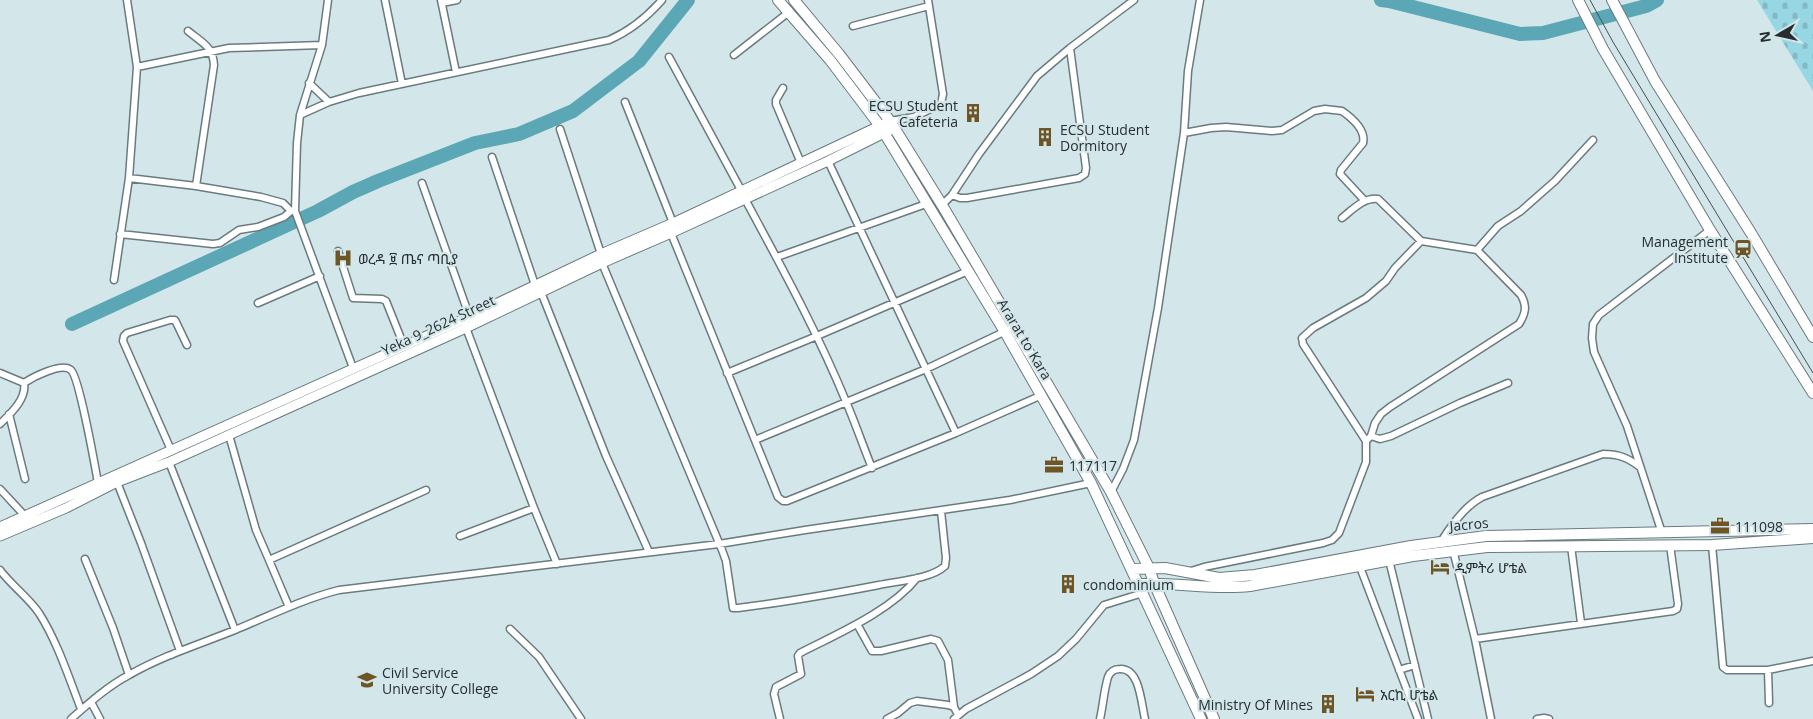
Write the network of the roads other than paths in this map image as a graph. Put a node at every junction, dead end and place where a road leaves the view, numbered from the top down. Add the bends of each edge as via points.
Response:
1 (127, 0) edge
2 (328, 0) edge
3 (385, 0) edge
4 (457, 0) edge
5 (662, 0) edge
6 (778, 0) edge
7 (794, 0) edge
8 (1134, 0) edge
9 (1200, 0) edge
10 (1578, 0) edge
11 (1612, 0) edge
12 (442, 1) edge
13 (928, 3) edge
14 (789, 12) junction
15 (853, 26) dead end
16 (188, 31) dead end
17 (322, 45) junction
18 (1070, 48) junction
19 (212, 51) junction
20 (734, 56) dead end
21 (669, 57) dead end
22 (834, 57) junction
23 (137, 67) junction
24 (456, 72) junction
25 (309, 83) junction
26 (402, 84) junction
27 (783, 88) dead end
28 (329, 102) junction
29 (625, 102) dead end
30 (300, 115) junction
31 (892, 125) junction
32 (560, 129) dead end
33 (882, 130) junction
34 (1184, 133) junction
35 (1593, 140) dead end
36 (852, 144) junction
37 (492, 156) dead end
38 (828, 161) junction
39 (802, 163) junction
40 (129, 178) junction
41 (422, 183) dead end
42 (196, 186) junction
43 (743, 194) junction
44 (952, 195) junction
45 (1365, 201) junction
46 (926, 204) junction
47 (942, 205) junction
48 (294, 213) junction
49 (1342, 218) dead end
50 (673, 223) junction
51 (859, 228) junction
52 (1710, 230) junction
53 (672, 233) junction
54 (120, 234) junction
55 (1421, 241) junction
56 (1477, 250) junction
57 (338, 251) dead end
58 (777, 257) junction
59 (602, 258) junction
60 (968, 271) junction
61 (320, 276) junction
62 (114, 280) dead end
63 (538, 288) junction
64 (896, 302) junction
65 (258, 303) dead end
66 (468, 322) junction
67 (1010, 329) junction
68 (817, 336) junction
69 (1813, 337) edge
70 (187, 345) dead end
71 (404, 346) junction
72 (354, 368) junction
73 (926, 369) junction
74 (0, 373) edge
75 (727, 373) junction
76 (24, 383) junction
77 (1508, 383) dead end
78 (1813, 393) edge
79 (1042, 395) junction
80 (847, 403) junction
81 (9, 414) junction
82 (0, 424) edge
83 (956, 433) junction
84 (229, 435) junction
85 (1369, 438) junction
86 (755, 440) junction
87 (171, 450) junction
88 (169, 462) junction
89 (872, 468) junction
90 (1640, 468) junction
91 (25, 479) dead end
92 (98, 482) junction
93 (116, 482) junction
94 (1092, 484) junction
95 (0, 489) edge
96 (426, 490) dead end
97 (1111, 492) junction
98 (534, 508) junction
99 (941, 511) junction
100 (25, 516) junction
101 (0, 527) edge
102 (1813, 529) edge
103 (1662, 533) junction
104 (0, 536) edge
105 (460, 536) dead end
106 (1486, 536) junction
107 (1813, 538) edge
108 (1442, 540) junction
109 (719, 544) junction
110 (1712, 545) junction
111 (1571, 546) junction
112 (1670, 546) junction
113 (1486, 547) junction
114 (1454, 550) junction
115 (649, 552) junction
116 (85, 559) dead end
117 (269, 560) junction
118 (1389, 560) junction
119 (557, 564) junction
120 (1360, 566) junction
121 (1132, 568) junction
122 (1149, 568) junction
123 (0, 570) edge
124 (1189, 572) junction
125 (916, 578) junction
126 (1154, 583) junction
127 (1141, 588) junction
128 (289, 607) junction
129 (1582, 623) junction
130 (857, 624) junction
131 (510, 629) dead end
132 (235, 630) junction
133 (1475, 639) junction
134 (180, 651) junction
135 (1813, 661) edge
136 (1415, 665) junction
137 (1399, 670) junction
138 (1768, 670) junction
139 (129, 675) junction
140 (91, 702) junction
141 (1769, 703) dead end
142 (954, 707) junction
143 (82, 709) junction
144 (956, 717) edge
145 (71, 719) edge
146 (100, 719) edge
147 (581, 719) edge
148 (780, 719) edge
149 (887, 719) edge
150 (1100, 719) edge
151 (1145, 719) edge
152 (1202, 719) edge
153 (1214, 719) edge
154 (1418, 719) edge
155 (1428, 719) edge
156 (1491, 719) edge
157 (1537, 719) edge
158 (1549, 719) edge

1 - 23 street
2 - 17 street
3 - 26 street
4 - 12 street
5 - 24 street via 633,27 609,40
6 - 14 main road, Ararat to Kara
7 - 22 main road, Ararat to Kara
8 - 18 street
9 - 34 street via 1188,71
10 - 52 main road via 1603,49
11 - 69 main road via 1660,89
12 - 24 street
13 - 15 street
13 - 31 street via 943,98 940,104 914,118
14 - 20 street
14 - 22 main road, Ararat to Kara
16 - 19 street
17 - 19 street
17 - 25 street
18 - 44 street via 1031,83
18 - 44 street via 1085,174 1079,178 981,196 960,198
19 - 23 street
19 - 42 street via 214,65
21 - 43 street
22 - 31 main road, Ararat to Kara
22 - 33 main road, Ararat to Kara
23 - 40 street
24 - 26 street
25 - 28 street
25 - 30 street
26 - 28 street
27 - 39 street via 776,104
28 - 30 street
29 - 50 street
30 - 48 street
31 - 33 main road, Yeka 9_2624 Street
31 - 47 main road, Ararat to Kara
32 - 59 street
33 - 36 main road, Yeka 9_2624 Street
33 - 46 main road, Ararat to Kara
34 - 45 street via 1226,127 1282,130 1314,111 1342,111 1363,132 1364,138 1340,174
34 - 97 street via 1134,440
35 - 56 street via 1555,181 1498,226
36 - 38 main road, Yeka 9_2624 Street
36 - 39 main road, Yeka 9_2624 Street
37 - 63 street
38 - 43 main road, Yeka 9_2624 Street
38 - 51 street
39 - 43 main road, Yeka 9_2624 Street
40 - 42 street
40 - 54 street
41 - 66 street
42 - 48 street via 277,201
43 - 50 main road, Yeka 9_2624 Street
43 - 53 main road, Yeka 9_2624 Street
43 - 58 street
44 - 47 street
45 - 49 street
45 - 55 street via 1378,199
46 - 51 street
46 - 60 main road, Ararat to Kara
47 - 67 main road, Ararat to Kara
48 - 54 street via 265,225 239,230 213,244
48 - 61 street
50 - 59 main road, Yeka 9_2624 Street
51 - 58 street
51 - 64 street
52 - 78 main road
52 - 90 street via 1598,315 1593,324 1594,352 1627,426
53 - 59 main road, Yeka 9_2624 Street
53 - 75 street
54 - 62 street
55 - 56 street
55 - 85 street via 1386,282 1302,338 1303,344
56 - 85 street via 1520,295 1525,303 1525,314 1519,324 1385,410
57 - 71 street via 353,298 386,301
58 - 68 street
59 - 63 main road, Yeka 9_2624 Street
59 - 109 street
60 - 64 street
60 - 67 main road, Ararat to Kara
61 - 65 street
61 - 72 street
63 - 66 main road, Yeka 9_2624 Street
63 - 115 street
64 - 68 street
64 - 73 street
66 - 71 main road, Yeka 9_2624 Street
66 - 84 main road, Yeka 9_2624 Street
66 - 98 street
67 - 73 street
67 - 79 main road, Ararat to Kara
67 - 97 main road, Ararat to Kara
68 - 75 street
68 - 80 street
70 - 87 street via 175,320 127,333 123,341
71 - 72 main road, Yeka 9_2624 Street
72 - 87 main road, Yeka 9_2624 Street
73 - 80 street
73 - 83 street
74 - 76 street
75 - 86 street
76 - 81 street via 25,390
76 - 92 street via 60,368 73,371
77 - 85 street via 1391,436
79 - 83 street
79 - 94 main road, Ararat to Kara
80 - 86 street
80 - 89 street
81 - 82 street
81 - 91 street
83 - 89 street
84 - 88 main road, Yeka 9_2624 Street
84 - 117 street via 256,530
85 - 124 street via 1361,478 1339,533 1332,540 1261,557 1204,566
86 - 89 street via 778,497 783,501
87 - 92 main road, Yeka 9_2624 Street
88 - 93 main road, Yeka 9_2624 Street
88 - 132 street
90 - 103 street
90 - 108 street via 1616,454 1603,454 1482,497 1450,526
92 - 100 main road, Yeka 9_2624 Street
93 - 104 main road, Yeka 9_2624 Street
93 - 134 street
94 - 99 street
94 - 121 main road, Ararat to Kara
95 - 100 street
96 - 117 street
97 - 122 main road, Ararat to Kara
98 - 105 street
98 - 119 street
99 - 109 street
99 - 125 street via 945,566 940,571
100 - 101 main road, Yeka 9_2624 Street
102 - 103 main road, Jacros
103 - 106 main road, Jacros
106 - 108 main road, Jacros
106 - 113 main road
107 - 110 main road, Jacros
108 - 124 main road, Jacros via 1255,575 1219,578
109 - 115 street
109 - 125 street via 736,609
110 - 112 main road, Jacros
110 - 138 street via 1723,667 1727,670
111 - 112 main road, Jacros
111 - 113 main road, Jacros
111 - 129 street
112 - 129 street via 1677,609
113 - 114 main road, Jacros
114 - 118 main road, Jacros
114 - 133 street
115 - 119 street
116 - 139 street
117 - 128 street
118 - 120 main road, Jacros
118 - 136 street
119 - 128 street via 339,590
120 - 126 main road, Jacros via 1232,588
120 - 137 street
121 - 122 main road, Jacros
121 - 127 main road, Ararat to Kara
122 - 124 main road, Jacros
122 - 126 main road, Ararat to Kara
123 - 143 street via 28,599 46,626
125 - 130 street via 895,599
126 - 127 main road, Jacros
126 - 153 main road, Ararat to Kara
127 - 144 street via 1104,605 1058,656
127 - 152 main road, Ararat to Kara
128 - 132 street
129 - 133 street
130 - 142 street via 872,651 931,639 938,641 948,660
130 - 148 street via 798,656 801,674 776,687 774,694
131 - 147 street via 539,657
132 - 134 street
133 - 156 street
134 - 139 street
135 - 138 street
136 - 137 street
136 - 155 street
137 - 154 street
138 - 141 street
139 - 140 street
140 - 143 street
140 - 146 street
142 - 144 street
142 - 149 street via 917,701
143 - 145 street
150 - 151 street via 1108,678 1118,668 1133,674
157 - 158 street

